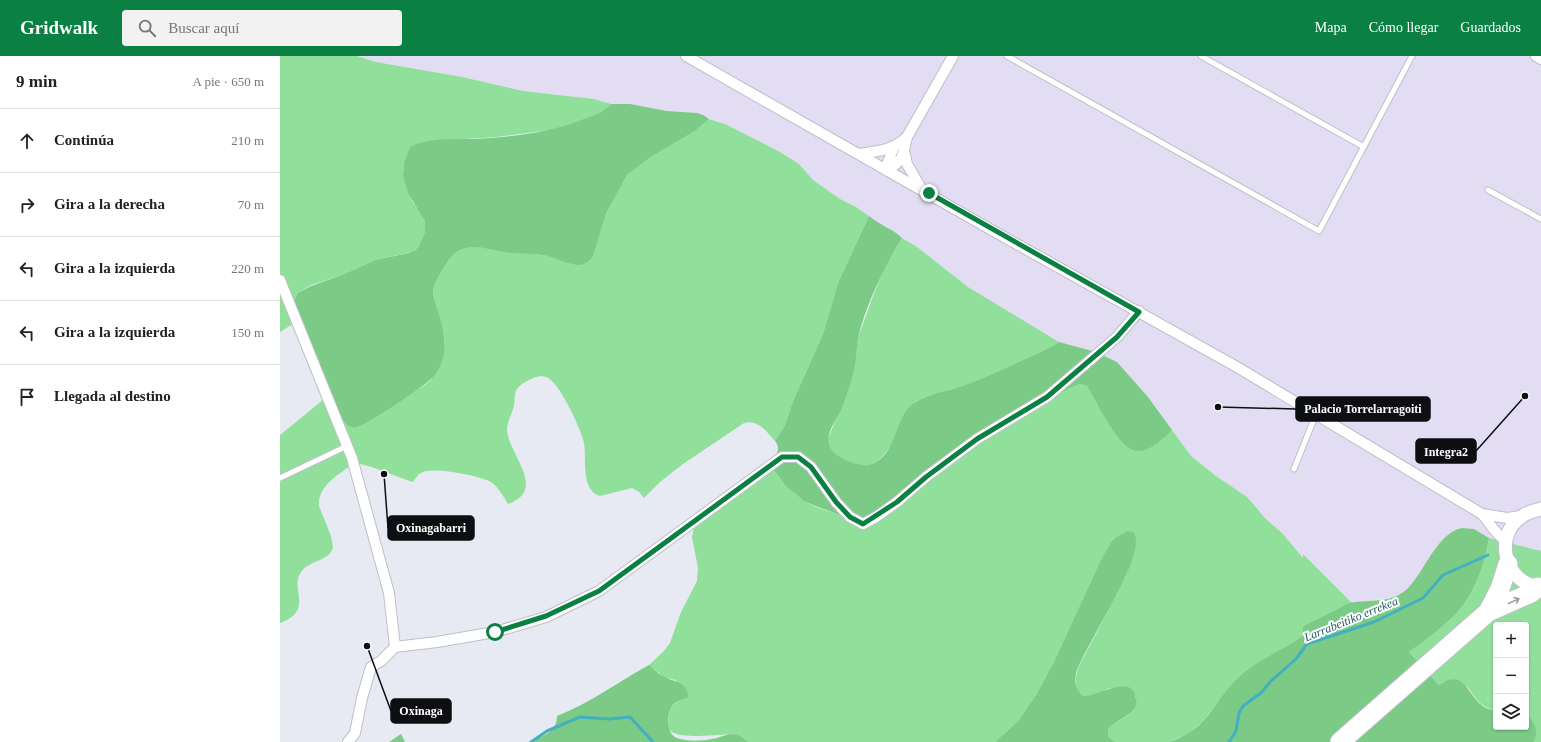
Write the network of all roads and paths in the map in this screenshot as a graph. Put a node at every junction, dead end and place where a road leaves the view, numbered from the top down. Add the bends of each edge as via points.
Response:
1 (686, 56) edge
2 (952, 56) edge
3 (1007, 56) edge
4 (1201, 56) edge
5 (1412, 56) edge
6 (1536, 56) edge
7 (1541, 59) edge
8 (907, 137) junction
9 (894, 147) junction
10 (1364, 147) junction
11 (904, 150) junction
12 (858, 154) junction
13 (888, 171) junction
14 (922, 190) junction
15 (1488, 190) dead end
16 (1541, 219) edge
17 (281, 284) edge
18 (1139, 312) junction
19 (1316, 414) junction
20 (347, 446) junction
21 (1294, 469) dead end
22 (280, 478) edge
23 (1541, 509) edge
24 (1482, 514) junction
25 (1521, 516) junction
26 (1505, 540) junction
27 (1508, 564) junction
28 (1540, 587) edge
29 (1488, 612) junction
30 (394, 647) junction
31 (1346, 739) edge
32 (348, 742) edge

1 - 12 street
2 - 8 street
3 - 10 lane via 1319,231
4 - 10 lane
5 - 10 lane
6 - 7 street
8 - 9 street
8 - 11 street
9 - 12 street via 884,151
9 - 13 street via 888,162
11 - 13 street via 897,163
11 - 14 street via 907,164
12 - 13 street
13 - 14 street
14 - 18 street
15 - 16 lane
17 - 20 street
18 - 19 street
18 - 30 street via 1117,337 1047,397 977,439 897,502 863,524 850,517 836,502 811,467 798,457 782,457 599,591 546,616 495,632
19 - 21 lane
19 - 24 street
20 - 22 lane
20 - 30 street via 389,593
23 - 25 street
24 - 25 street via 1507,518
24 - 26 street
25 - 26 street via 1514,522
26 - 27 street
27 - 28 street via 1524,581
27 - 29 highway via 1500,589
29 -> 28 highway
29 - 31 highway
30 - 32 street via 381,661 371,667 355,733

